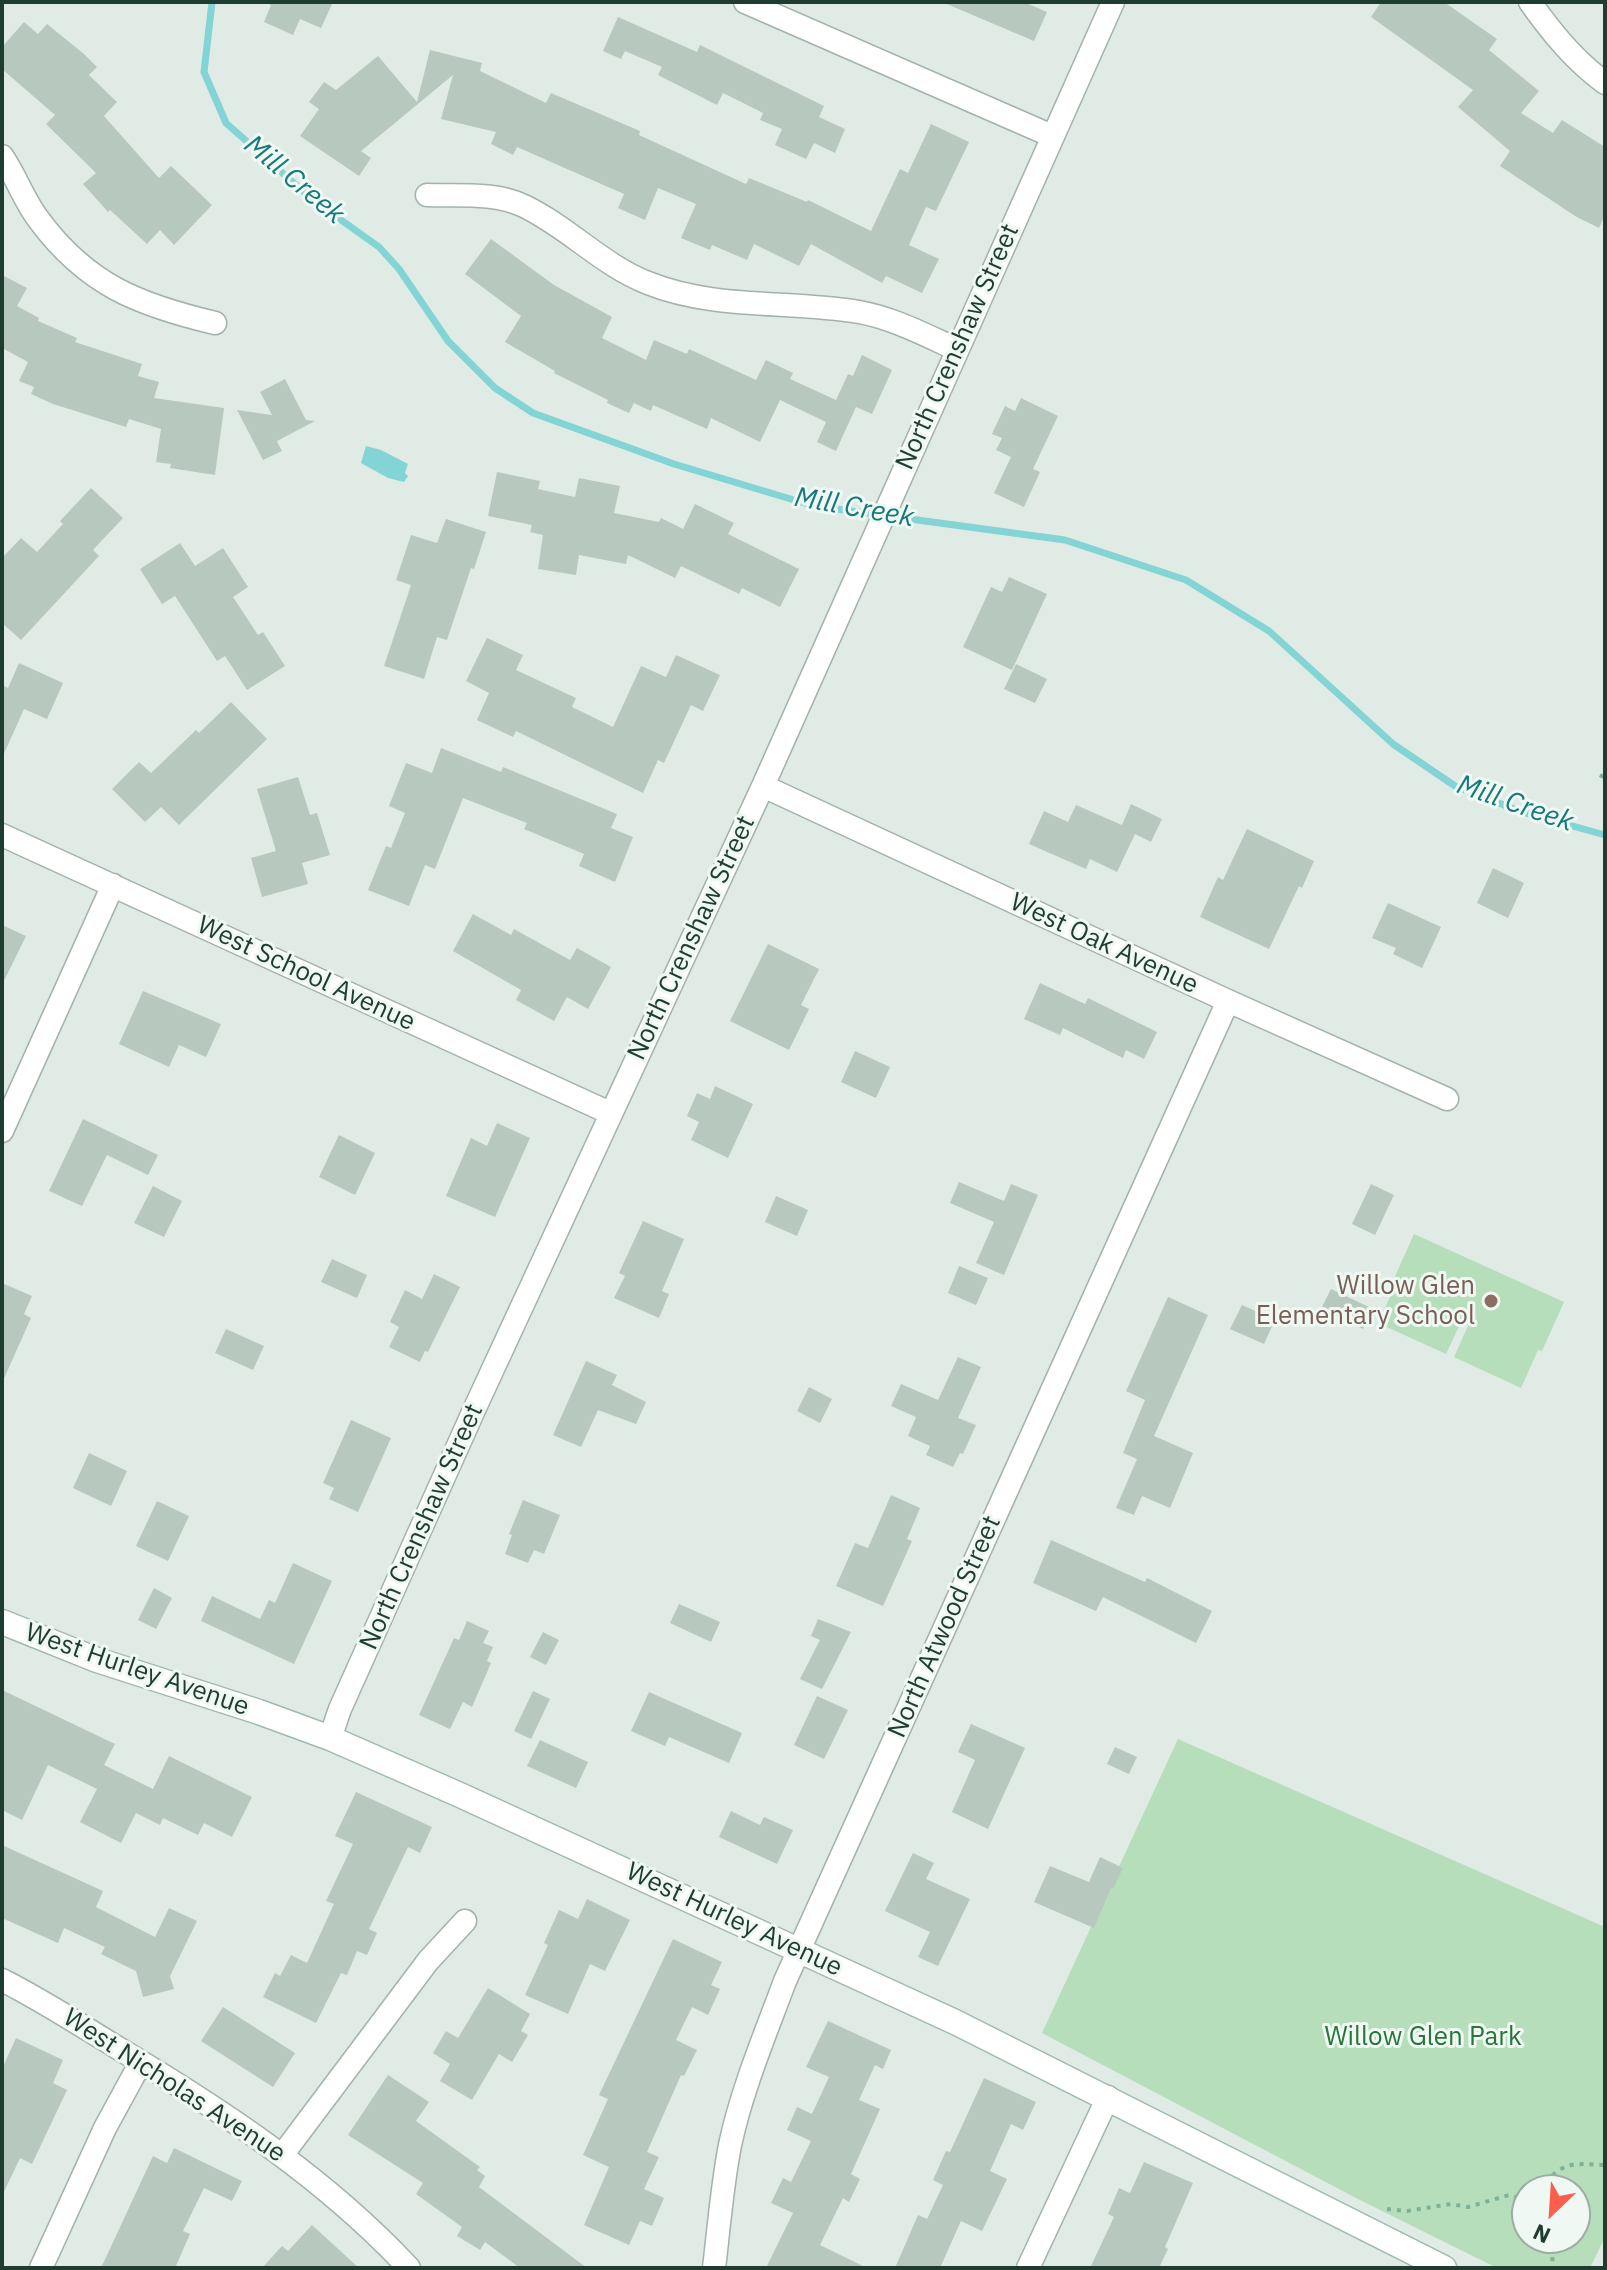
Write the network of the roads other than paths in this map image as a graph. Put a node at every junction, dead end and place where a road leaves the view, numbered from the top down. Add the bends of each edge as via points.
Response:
1 (745, 2) edge
2 (1113, 2) edge
3 (1530, 2) edge
4 (1605, 83) edge
5 (1052, 136) junction
6 (2, 156) edge
7 (427, 195) dead end
8 (215, 323) dead end
9 (956, 349) junction
10 (763, 786) junction
11 (2, 835) edge
12 (113, 885) junction
13 (1228, 1001) junction
14 (1447, 1099) dead end
15 (610, 1113) junction
16 (2, 1131) edge
17 (2, 1622) edge
18 (330, 1738) junction
19 (465, 1921) dead end
20 (799, 1950) junction
21 (2, 1980) edge
22 (141, 2062) junction
23 (1108, 2097) junction
24 (283, 2154) junction
25 (41, 2268) edge
26 (409, 2268) edge
27 (714, 2268) edge
28 (1028, 2268) edge
29 (1444, 2268) edge

1 - 5 street
2 - 5 street, North Crenshaw Street
3 - 4 street via 1563,45
5 - 9 street, North Crenshaw Street
6 - 8 street via 37,218 97,278 137,301
7 - 9 street via 490,197 522,205 648,283 732,301 862,312
9 - 10 street, North Crenshaw Street
10 - 13 street, West Oak Avenue
10 - 15 street, North Crenshaw Street
11 - 12 street, West School Avenue
12 - 15 street, West School Avenue
12 - 16 street
13 - 14 street, West Oak Avenue
13 - 20 street, North Atwood Street
15 - 18 street, North Crenshaw Street
17 - 18 street, West Hurley Avenue via 97,1660
18 - 20 street, West Hurley Avenue
19 - 24 street via 428,1961
20 - 23 street, West Hurley Avenue
20 - 27 street, North Atwood Street via 730,2144
21 - 22 street, West Nicholas Avenue
22 - 24 street, West Nicholas Avenue
22 - 25 street
23 - 28 street
23 - 29 street, West Hurley Avenue
24 - 26 street, West Nicholas Avenue

